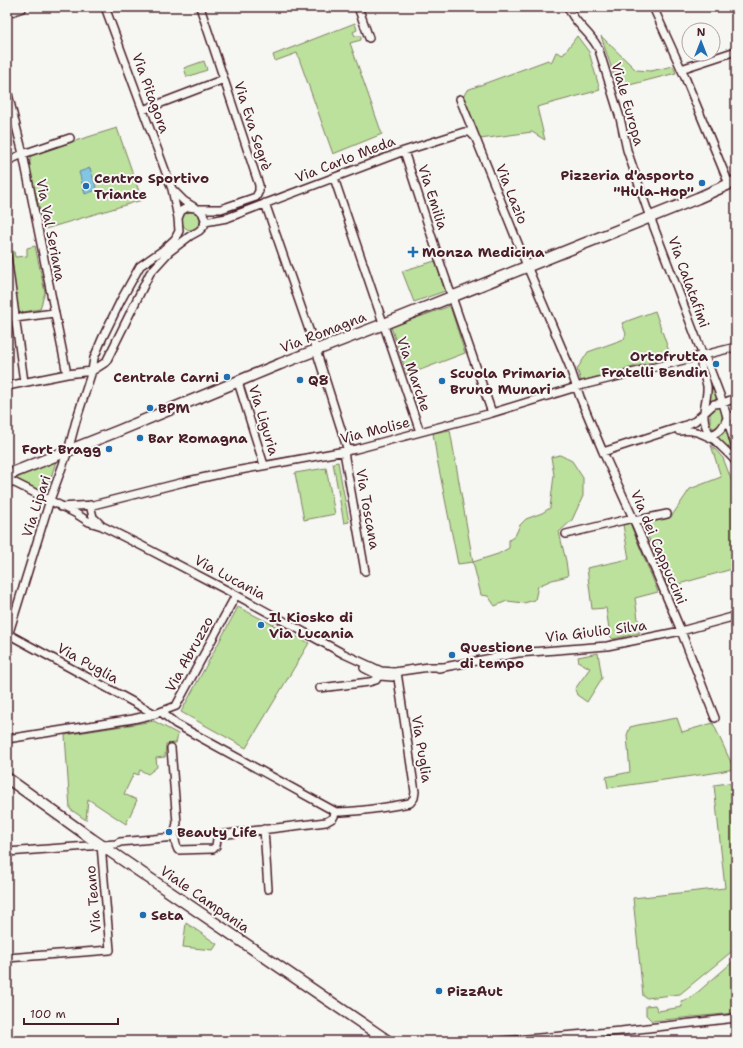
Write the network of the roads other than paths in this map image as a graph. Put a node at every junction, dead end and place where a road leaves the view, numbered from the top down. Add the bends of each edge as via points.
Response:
1 (21, 7) edge
2 (105, 7) edge
3 (200, 7) edge
4 (358, 7) edge
5 (568, 7) edge
6 (653, 7) edge
7 (7, 12) edge
8 (369, 38) dead end
9 (736, 51) edge
10 (682, 69) junction
11 (224, 79) junction
12 (7, 90) edge
13 (460, 99) dead end
14 (143, 110) junction
15 (475, 137) junction
16 (70, 138) dead end
17 (404, 151) junction
18 (23, 154) junction
19 (7, 161) edge
20 (334, 178) junction
21 (734, 182) edge
22 (172, 189) junction
23 (265, 203) junction
24 (196, 208) junction
25 (650, 217) junction
26 (224, 218) junction
27 (178, 221) junction
28 (205, 222) junction
29 (197, 232) junction
30 (7, 256) edge
31 (527, 266) junction
32 (452, 296) junction
33 (54, 313) junction
34 (15, 318) junction
35 (384, 324) junction
36 (736, 347) edge
37 (316, 350) junction
38 (703, 356) junction
39 (92, 371) junction
40 (67, 374) junction
41 (24, 382) junction
42 (238, 382) junction
43 (7, 386) edge
44 (577, 387) junction
45 (736, 398) edge
46 (723, 403) junction
47 (492, 413) junction
48 (704, 413) junction
49 (736, 414) edge
50 (727, 418) junction
51 (420, 432) junction
52 (667, 432) junction
53 (710, 437) junction
54 (736, 449) edge
55 (68, 450) junction
56 (346, 451) junction
57 (603, 452) junction
58 (736, 462) edge
59 (264, 465) junction
60 (7, 475) edge
61 (7, 479) edge
62 (50, 500) junction
63 (90, 505) junction
64 (61, 507) junction
65 (667, 514) dead end
66 (634, 519) junction
67 (102, 526) junction
68 (566, 534) dead end
69 (365, 571) dead end
70 (236, 595) junction
71 (736, 616) edge
72 (681, 631) junction
73 (8, 636) edge
74 (380, 673) junction
75 (398, 674) junction
76 (320, 688) dead end
77 (158, 713) junction
78 (715, 718) dead end
79 (7, 735) edge
80 (21, 736) junction
81 (7, 740) edge
82 (171, 748) dead end
83 (7, 778) edge
84 (336, 812) junction
85 (264, 829) junction
86 (175, 837) junction
87 (101, 845) junction
88 (7, 852) edge
89 (268, 889) dead end
90 (7, 958) edge
91 (736, 1018) edge
92 (388, 1041) edge
93 (502, 1041) edge

1 - 7 street
2 - 14 street, Via Pitagora
3 - 11 street, Via Eva Segrè
4 - 8 street
5 - 25 street, Viale Europa via 571,16 596,42 620,118 627,150
6 - 10 street
9 - 10 street
10 - 21 street
11 - 14 street
11 - 24 street, Via Eva Segrè via 259,191 256,197 221,209
12 - 18 street, Via Val Seriana
13 - 15 street, Via Lazio
14 - 22 street, Via Pitagora
15 - 17 street, Via Carlo Meda via 470,132 464,132
15 - 31 street, Via Lazio
16 - 18 street
17 - 20 street, Via Carlo Meda
17 - 32 street, Via Emilia
18 - 19 street
18 - 33 street, Via Val Seriana
20 - 23 street, Via Carlo Meda
20 - 35 street, Via Marche
21 - 25 street, Via Romagna
22 - 24 street, Via Pitagora
22 - 27 street, Via Pitagora
23 - 26 street, Via Carlo Meda
23 - 37 street, Via Toscana
24 - 27 street via 185,209
24 - 28 street via 204,215
25 - 31 street, Via Romagna
25 - 38 street, Via Calatafimi
26 - 28 street, Via Carlo Meda
26 - 29 street, Via Carlo Meda
27 - 29 street via 184,232
27 - 39 street via 178,233 173,241 140,266 102,339
28 - 29 street, Via Carlo Meda
29 - 39 street, Via Carlo Meda via 169,252 150,273 106,362
30 - 34 street
31 - 32 street, Via Romagna
31 - 44 street, Via Lazio
32 - 35 street, Via Romagna
32 - 47 street, Via Emilia
33 - 34 street
33 - 40 street, Via Val Seriana
34 - 41 street
35 - 37 street, Via Romagna
35 - 51 street, Via Marche
36 - 38 street, Via Molise
37 - 42 street, Via Romagna
37 - 56 street, Via Toscana
38 - 44 street, Via Molise
38 - 46 street, Via Calatafimi
38 - 48 street, Via Calatafimi via 701,366 707,392
39 - 40 street
39 - 55 street
40 - 41 street
41 - 43 street
42 - 55 street, Via Romagna
42 - 59 street, Via Liguria
44 - 47 street, Via Molise
44 - 57 street, Via dei Cappuccini
45 - 46 street
46 - 48 street via 714,404
46 - 50 street, Via Calatafimi
47 - 51 street, Via Molise
48 - 52 street via 695,421
48 - 53 street, Via Calatafimi
49 - 50 street
50 - 53 street via 720,431
50 - 54 street, Via Calatafimi
51 - 56 street, Via Molise
52 - 53 street via 687,430
52 - 57 street
53 - 58 street, Via Calatafimi
55 - 60 street, Via Romagna
55 - 62 street, Via Lipari
56 - 59 street, Via Molise
56 - 69 street, Via Toscana
57 - 66 street, Via dei Cappuccini
59 - 63 street, Via Molise
61 - 62 street
62 - 64 street
62 - 73 street, Via Lipari
63 - 64 street, Via Molise
63 - 67 street, Via Lucania via 93,517
64 - 67 street, Via Lucania
65 - 66 street
66 - 68 street
66 - 72 street, Via dei Cappuccini
67 - 70 street, Via Lucania
70 - 74 street, Via Lucania via 344,654 352,662
70 - 77 street, Via Abruzzo via 176,706
71 - 72 street, Via Giulio Silva
72 - 75 street, Via Giulio Silva via 607,646 518,653 429,671
72 - 78 street, Via dei Cappuccini
73 - 77 street, Via Puglia
74 - 75 street, Via Giulio Silva
74 - 76 street, Via Giulio Silva via 376,680 369,682
75 - 84 street, Via Puglia via 414,798 410,803
77 - 80 street
77 - 84 street, Via Puglia
79 - 80 street
80 - 81 street
82 - 86 street via 177,823
83 - 87 street, Viale Campania
84 - 85 street via 333,818 326,822
85 - 86 street via 219,835 213,849 180,851 177,849
85 - 89 street
86 - 87 street
87 - 88 street
87 - 90 street, Via Teano via 110,950
87 - 92 street, Viale Campania
91 - 93 street

